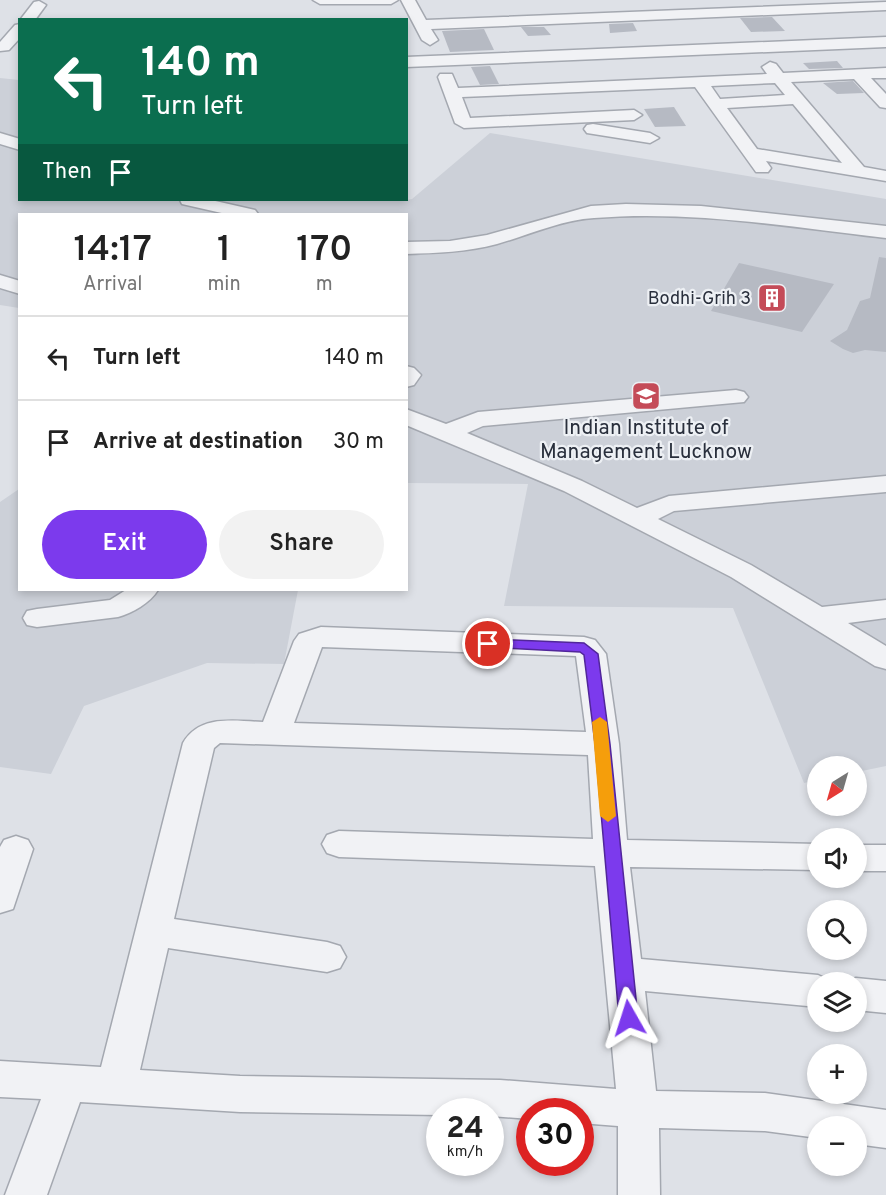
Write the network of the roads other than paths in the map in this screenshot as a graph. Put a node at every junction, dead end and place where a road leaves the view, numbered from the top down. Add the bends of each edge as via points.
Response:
1 (320, 0) edge
2 (391, 0) edge
3 (397, 0) edge
4 (408, 0) edge
5 (627, 0) edge
6 (42, 2) edge
7 (803, 4) edge
8 (716, 6) edge
9 (886, 6) edge
10 (500, 7) dead end
11 (639, 16) junction
12 (29, 18) edge
13 (510, 21) junction
14 (411, 22) edge
15 (886, 34) edge
16 (744, 37) junction
17 (8, 42) edge
18 (886, 42) edge
19 (439, 58) junction
20 (0, 63) edge
21 (411, 63) edge
22 (886, 73) edge
23 (858, 74) junction
24 (780, 78) junction
25 (700, 81) junction
26 (613, 85) junction
27 (452, 93) junction
28 (797, 99) junction
29 (886, 103) edge
30 (716, 104) junction
31 (634, 115) junction
32 (530, 120) junction
33 (0, 138) edge
34 (650, 138) junction
35 (18, 144) edge
36 (751, 153) junction
37 (663, 156) dead end
38 (858, 171) junction
39 (766, 175) dead end
40 (886, 176) edge
41 (193, 201) edge
42 (244, 213) edge
43 (886, 232) edge
44 (408, 248) edge
45 (0, 281) edge
46 (18, 287) edge
47 (736, 398) dead end
48 (408, 417) edge
49 (446, 432) junction
50 (886, 483) edge
51 (638, 518) junction
52 (143, 591) edge
53 (886, 609) edge
54 (819, 617) junction
55 (37, 618) dead end
56 (886, 659) edge
57 (275, 733) junction
58 (603, 744) junction
59 (339, 844) dead end
60 (16, 849) dead end
61 (611, 853) junction
62 (807, 857) edge
63 (867, 858) edge
64 (886, 858) edge
65 (0, 899) edge
66 (153, 931) junction
67 (327, 957) dead end
68 (624, 973) junction
69 (807, 990) edge
70 (867, 995) edge
71 (886, 997) edge
72 (0, 1079) edge
73 (67, 1083) junction
74 (116, 1086) junction
75 (638, 1109) junction
76 (886, 1129) edge
77 (26, 1195) edge
78 (639, 1195) edge

1 - 2 street
3 - 14 street
4 - 14 street
5 - 11 street
6 - 12 street
7 - 8 street
7 - 9 street
8 - 11 street
8 - 16 street
10 - 13 street
11 - 13 street
13 - 14 street
14 - 19 street
14 - 21 street
15 - 16 street
16 - 18 street
16 - 19 street
16 - 24 street
17 - 20 street
19 - 21 street
19 - 27 street
22 - 23 street
23 - 24 street
23 - 29 street
24 - 25 street
24 - 28 street
25 - 26 street
25 - 30 street
26 - 27 street
26 - 31 street
27 - 32 street via 464,123
28 - 30 street
28 - 38 street
30 - 36 street
31 - 32 street
31 - 34 street
32 - 34 street
33 - 35 street
34 - 37 street
36 - 38 street
36 - 39 street
38 - 40 street
41 - 42 street
43 - 44 street via 700,212 626,210 591,212 450,247
45 - 46 street
47 - 49 street via 478,419
48 - 49 street
49 - 51 street
50 - 51 street via 669,504
51 - 54 street
52 - 55 street via 118,608
53 - 54 street
54 - 56 street
57 - 58 street
57 - 58 street via 309,641 321,637 584,648 591,654
57 - 66 street via 213,732 199,742
58 - 61 street
59 - 61 street
60 - 65 street
61 - 62 street
61 - 68 street
63 - 64 street
66 - 67 street
66 - 74 street
68 - 69 street
68 - 75 street
70 - 71 street
72 - 73 street
73 - 74 street
73 - 77 street
74 - 75 street via 240,1094 500,1098
75 - 76 street via 765,1112
75 - 78 street

